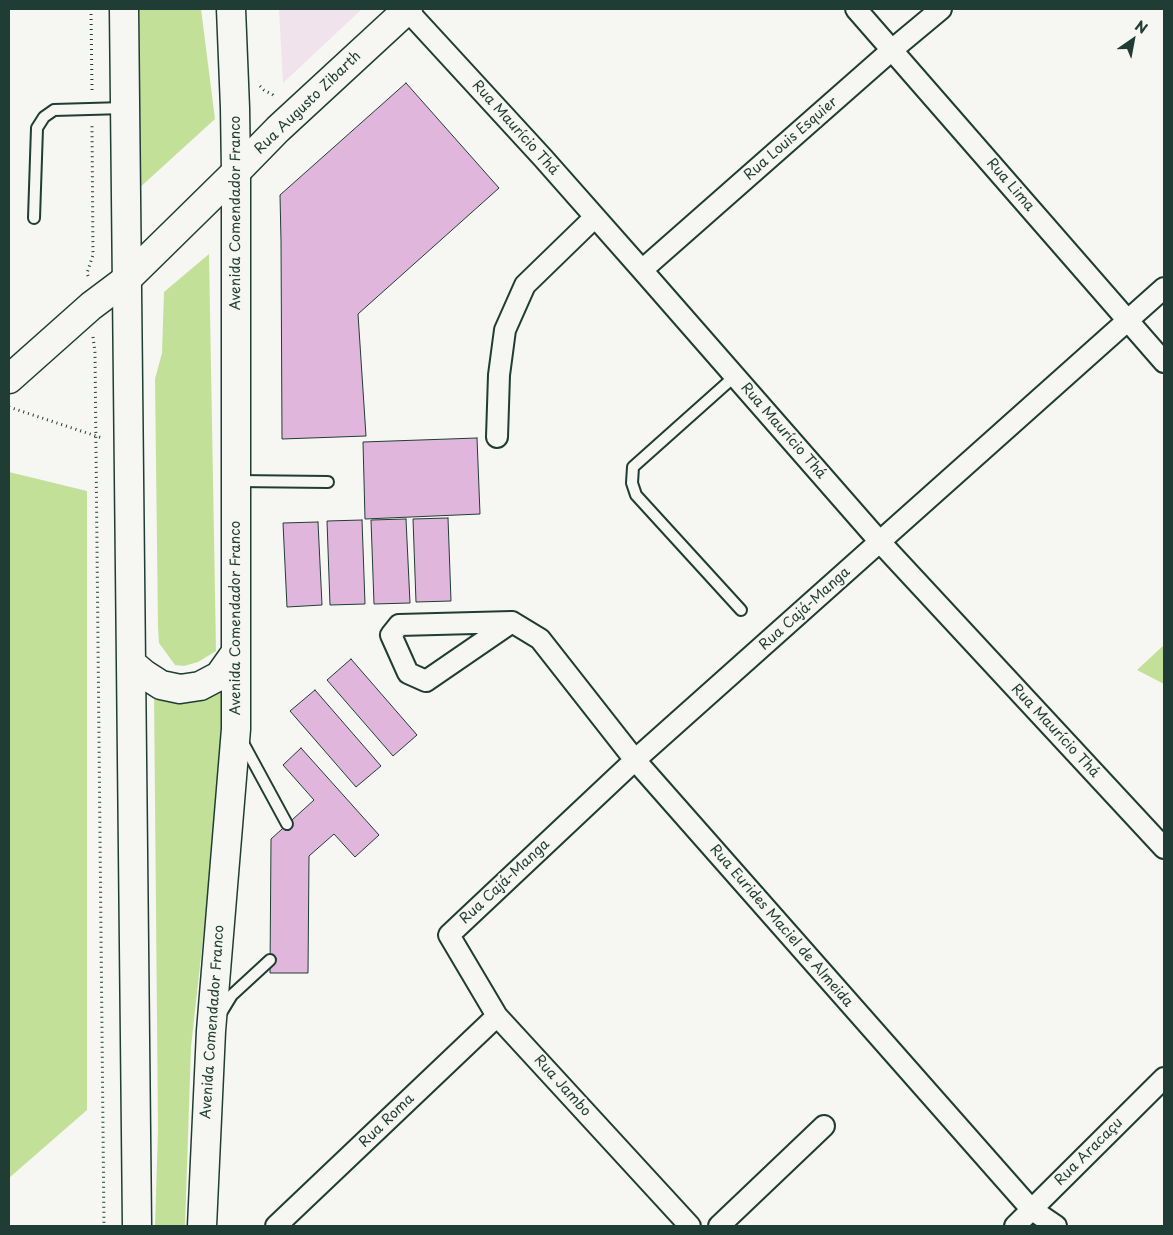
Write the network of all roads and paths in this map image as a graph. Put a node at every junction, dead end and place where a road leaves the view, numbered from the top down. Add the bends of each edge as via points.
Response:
1 (91, 9) edge
2 (124, 9) edge
3 (231, 9) edge
4 (408, 9) edge
5 (856, 9) edge
6 (941, 9) edge
7 (893, 50) junction
8 (92, 108) junction
9 (125, 108) junction
10 (236, 172) junction
11 (595, 217) junction
12 (34, 218) dead end
13 (642, 270) junction
14 (87, 273) dead end
15 (127, 279) junction
16 (1164, 288) edge
17 (1127, 320) junction
18 (94, 338) dead end
19 (1164, 362) edge
20 (735, 376) junction
21 (9, 379) edge
22 (9, 407) edge
23 (96, 436) junction
24 (497, 437) dead end
25 (129, 447) junction
26 (236, 481) junction
27 (328, 482) dead end
28 (880, 542) junction
29 (741, 610) dead end
30 (512, 622) junction
31 (236, 652) junction
32 (131, 663) junction
33 (236, 729) junction
34 (635, 760) junction
35 (287, 824) dead end
36 (1164, 848) edge
37 (449, 935) joint
38 (270, 960) dead end
39 (497, 1016) junction
40 (211, 1031) junction
41 (1164, 1078) edge
42 (824, 1126) dead end
43 (1032, 1209) junction
44 (104, 1226) edge
45 (137, 1226) edge
46 (202, 1226) edge
47 (276, 1226) edge
48 (690, 1226) edge
49 (719, 1226) edge
50 (1015, 1226) edge
51 (1056, 1226) edge

1 - 8 path
2 - 9 main road
3 - 10 main road, Avenida Comendador Franco
4 - 10 main road, Rua Augusto Zibarth
4 - 11 street, Rua Maurício Thá
5 - 7 street, Rua Lima
6 - 7 street, Rua Louis Esquier
7 - 13 street, Rua Louis Esquier
7 - 17 street, Rua Lima
8 - 9 lane
8 - 12 lane via 54,110 37,128
8 - 14 path via 93,255
9 - 15 main road
10 - 15 main road, Rua Augusto Zibarth
10 - 26 main road, Avenida Comendador Franco
11 - 13 street, Rua Maurício Thá
11 - 24 street via 525,285 505,330 499,375
13 - 20 street, Rua Maurício Thá
15 - 21 main road, Rua Augusto Zibarth via 90,306
15 - 25 main road
16 - 17 street, Rua Cajá-Manga
17 - 19 street, Rua Lima
17 - 28 street, Rua Cajá-Manga
18 - 23 path
20 - 28 street, Rua Maurício Thá
20 - 29 lane via 633,467 632,483 636,495
22 - 23 path
23 - 25 path
23 - 44 path
25 - 32 main road
26 - 27 lane
26 - 31 main road, Avenida Comendador Franco
28 - 34 street, Rua Cajá-Manga
28 - 36 street, Rua Maurício Thá
30 - 30 street via 399,625 391,635 408,672 426,681
30 - 34 street, Rua Eurides Maciel de Almeida via 540,639
31 - 32 main road via 219,676 200,686 180,689 161,685
31 - 33 main road, Avenida Comendador Franco
32 - 45 main road
33 - 35 lane
33 - 40 main road, Avenida Comendador Franco
34 - 37 street, Rua Cajá-Manga
34 - 43 street, Rua Eurides Maciel de Almeida
37 - 39 street, Rua Jambo
38 - 40 lane via 232,995
39 - 47 street, Rua Roma
39 - 48 street, Rua Jambo
40 - 46 main road, Avenida Comendador Franco
41 - 43 street, Rua Aracaçu
42 - 49 street
43 - 50 street, Rua Aracaçu
43 - 51 street, Rua Eurides Maciel de Almeida

